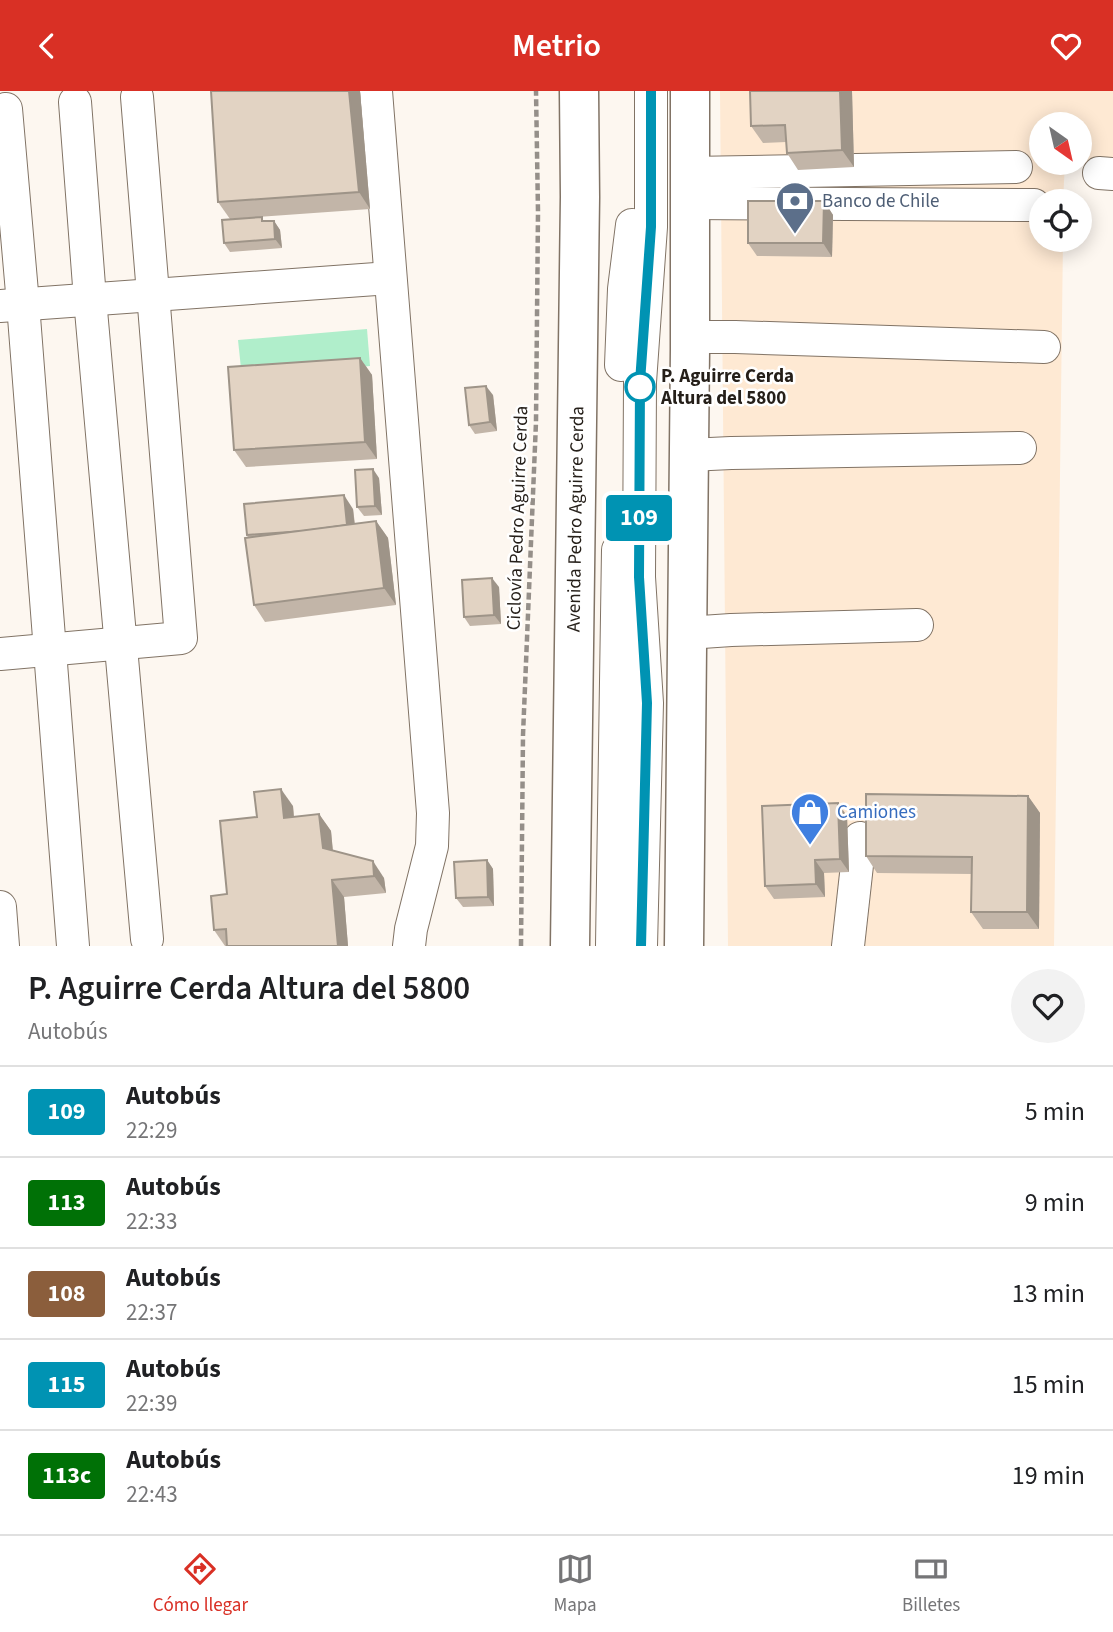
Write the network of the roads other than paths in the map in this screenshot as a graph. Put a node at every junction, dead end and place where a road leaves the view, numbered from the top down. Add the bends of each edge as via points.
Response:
1 (376, 91) edge
2 (579, 91) edge
3 (634, 91) edge
4 (651, 91) edge
5 (690, 91) edge
6 (137, 97) dead end
7 (75, 102) dead end
8 (6, 109) dead end
9 (1016, 167) dead end
10 (690, 188) junction
11 (1029, 205) edge
12 (390, 278) junction
13 (153, 295) junction
14 (90, 299) junction
15 (12, 305) edge
16 (690, 337) junction
17 (1044, 347) dead end
18 (1020, 448) dead end
19 (689, 455) junction
20 (917, 625) dead end
21 (687, 633) junction
22 (120, 643) junction
23 (50, 650) junction
24 (0, 654) edge
25 (860, 838) dead end
26 (0, 907) edge
27 (147, 939) dead end
28 (3, 946) edge
29 (73, 946) edge
30 (409, 946) edge
31 (570, 946) edge
32 (612, 946) edge
33 (641, 946) edge
34 (684, 946) edge
35 (848, 946) edge

1 - 12 lane
2 - 31 main road, Avenida Pedro Aguirre Cerda
3 - 32 lane via 631,230 622,329
4 - 33 lane via 651,227 640,382 639,577 647,703
5 - 10 main road
6 - 13 lane
7 - 14 lane
8 - 15 lane
9 - 10 lane
10 - 11 lane
10 - 16 main road
12 - 13 lane
12 - 30 lane via 433,813 432,846
13 - 14 lane
13 - 22 lane via 181,638
14 - 15 lane
14 - 22 lane
15 - 23 lane
16 - 17 lane
16 - 19 main road
18 - 19 lane
19 - 21 main road
20 - 21 lane
21 - 34 main road
22 - 23 lane
22 - 27 lane
23 - 24 lane
23 - 29 lane
25 - 35 lane
26 - 28 lane

